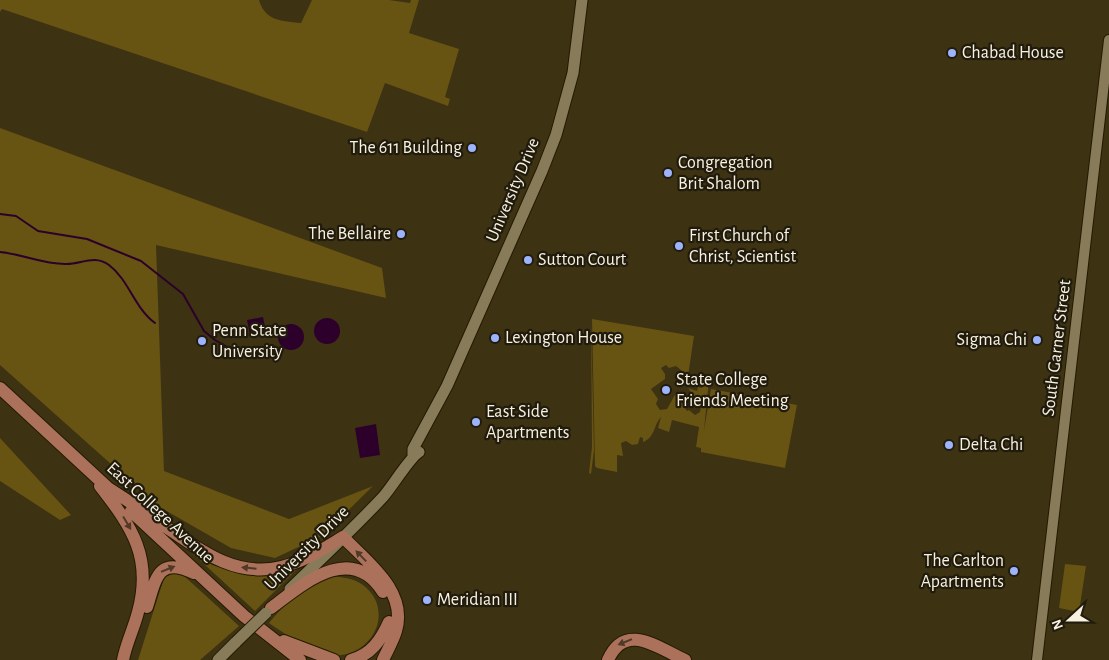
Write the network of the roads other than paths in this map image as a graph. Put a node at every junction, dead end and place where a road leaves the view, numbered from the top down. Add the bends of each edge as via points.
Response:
1 (582, 0) edge
2 (1109, 40) edge
3 (0, 388) edge
4 (88, 470) junction
5 (102, 484) junction
6 (343, 537) junction
7 (202, 576) junction
8 (268, 611) junction
9 (389, 622) junction
10 (262, 630) junction
11 (123, 660) edge
12 (132, 660) edge
13 (218, 660) edge
14 (300, 660) edge
15 (334, 660) edge
16 (351, 660) edge
17 (376, 660) edge
18 (383, 660) edge
19 (608, 660) edge
20 (685, 660) edge
21 (1037, 660) edge

1 - 6 main road, University Drive via 573,73 558,129 447,386 442,406 418,452 391,487
2 - 21 street, South Garner Street
3 - 4 main road, East College Avenue
4 - 5 main road, East College Avenue
4 -> 11 main road via 126,521 144,569 142,597
6 -> 5 main road via 316,554 287,566 266,569 235,566 204,553
5 - 7 main road, East College Avenue
6 - 8 main road, University Drive
18 -> 6 main road via 396,631 395,598 383,578
7 - 10 main road, East College Avenue
12 -> 7 main road via 160,572 175,566
8 - 9 main road via 318,574 347,568 366,575 380,588 387,603
8 - 13 main road, University Drive, bridge
9 - 16 main road via 371,650
9 - 17 main road via 386,640
10 - 14 main road, East College Avenue
10 - 15 main road via 308,652
20 -> 19 main road via 643,641 630,639 616,646

